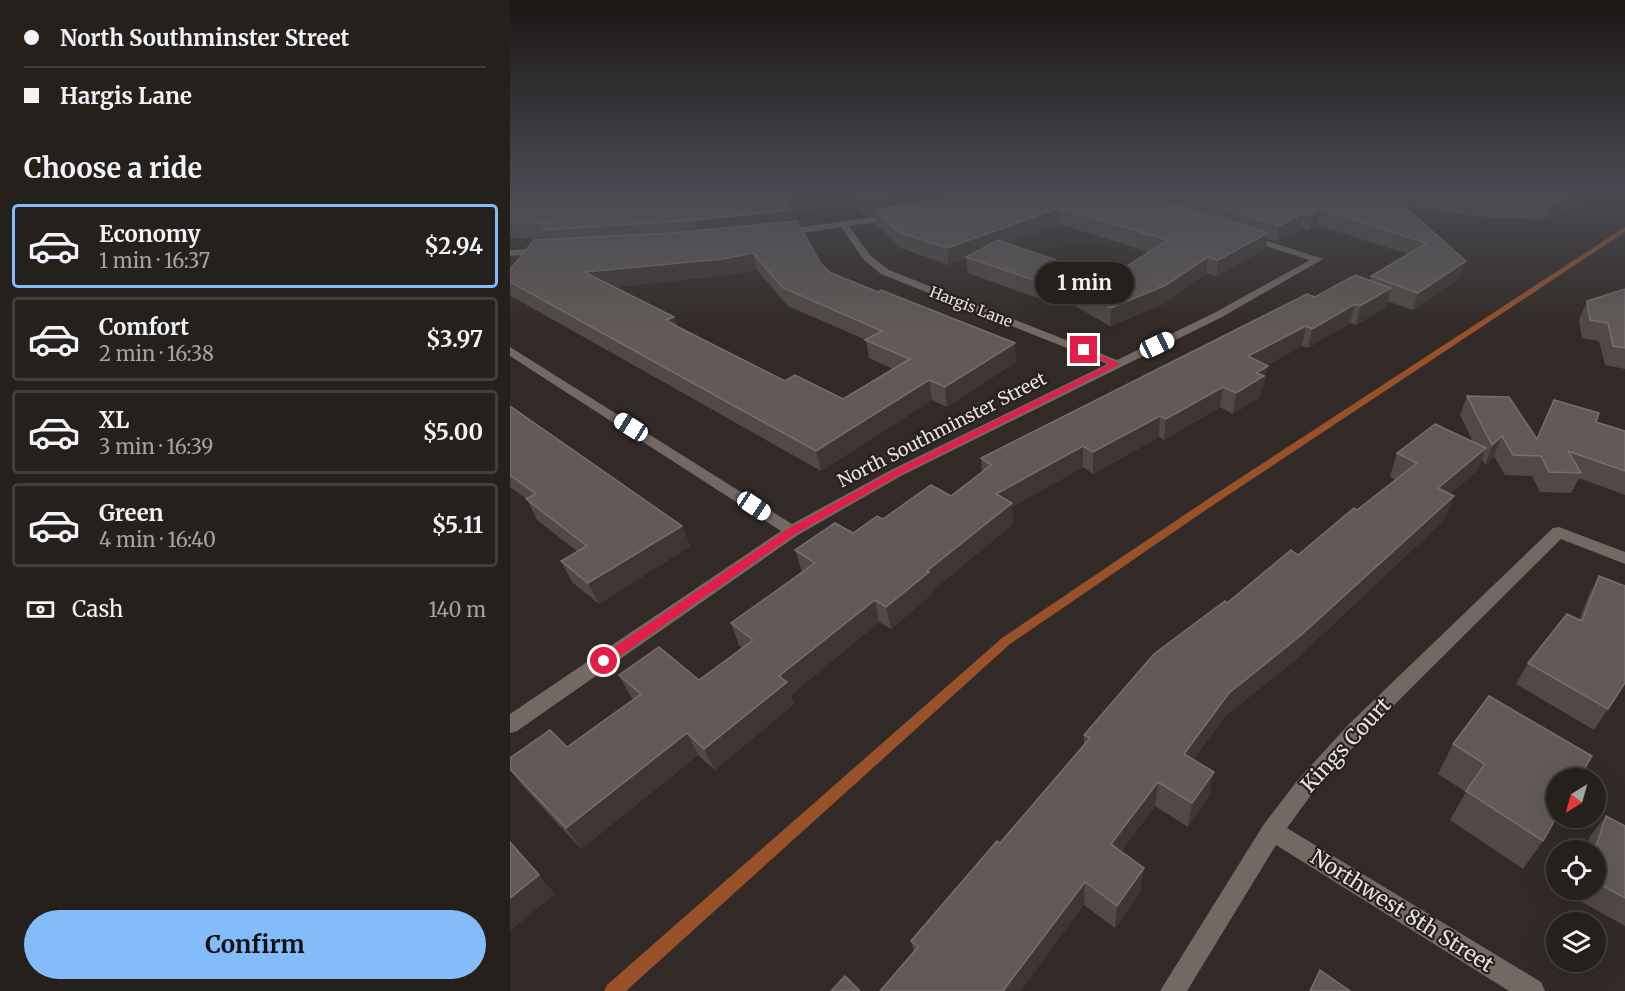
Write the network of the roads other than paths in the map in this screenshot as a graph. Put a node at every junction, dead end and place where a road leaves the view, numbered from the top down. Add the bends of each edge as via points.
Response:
1 (852, 238) edge
2 (1252, 238) edge
3 (556, 251) edge
4 (510, 253) edge
5 (510, 351) edge
6 (1116, 364) junction
7 (792, 531) junction
8 (1625, 558) edge
9 (510, 726) edge
10 (1272, 831) junction
11 (1173, 991) edge
12 (1532, 991) edge

1 - 6 street, Hargis Lane via 872,264 885,272
2 - 6 street, North Southminster Street via 1318,259 1218,315
3 - 4 street
5 - 7 street
6 - 7 street, North Southminster Street via 896,473
7 - 9 street, North Southminster Street
8 - 10 street, Kings Court via 1559,532 1356,730
10 - 11 street, Kings Court
10 - 12 street, Northwest 8th Street

